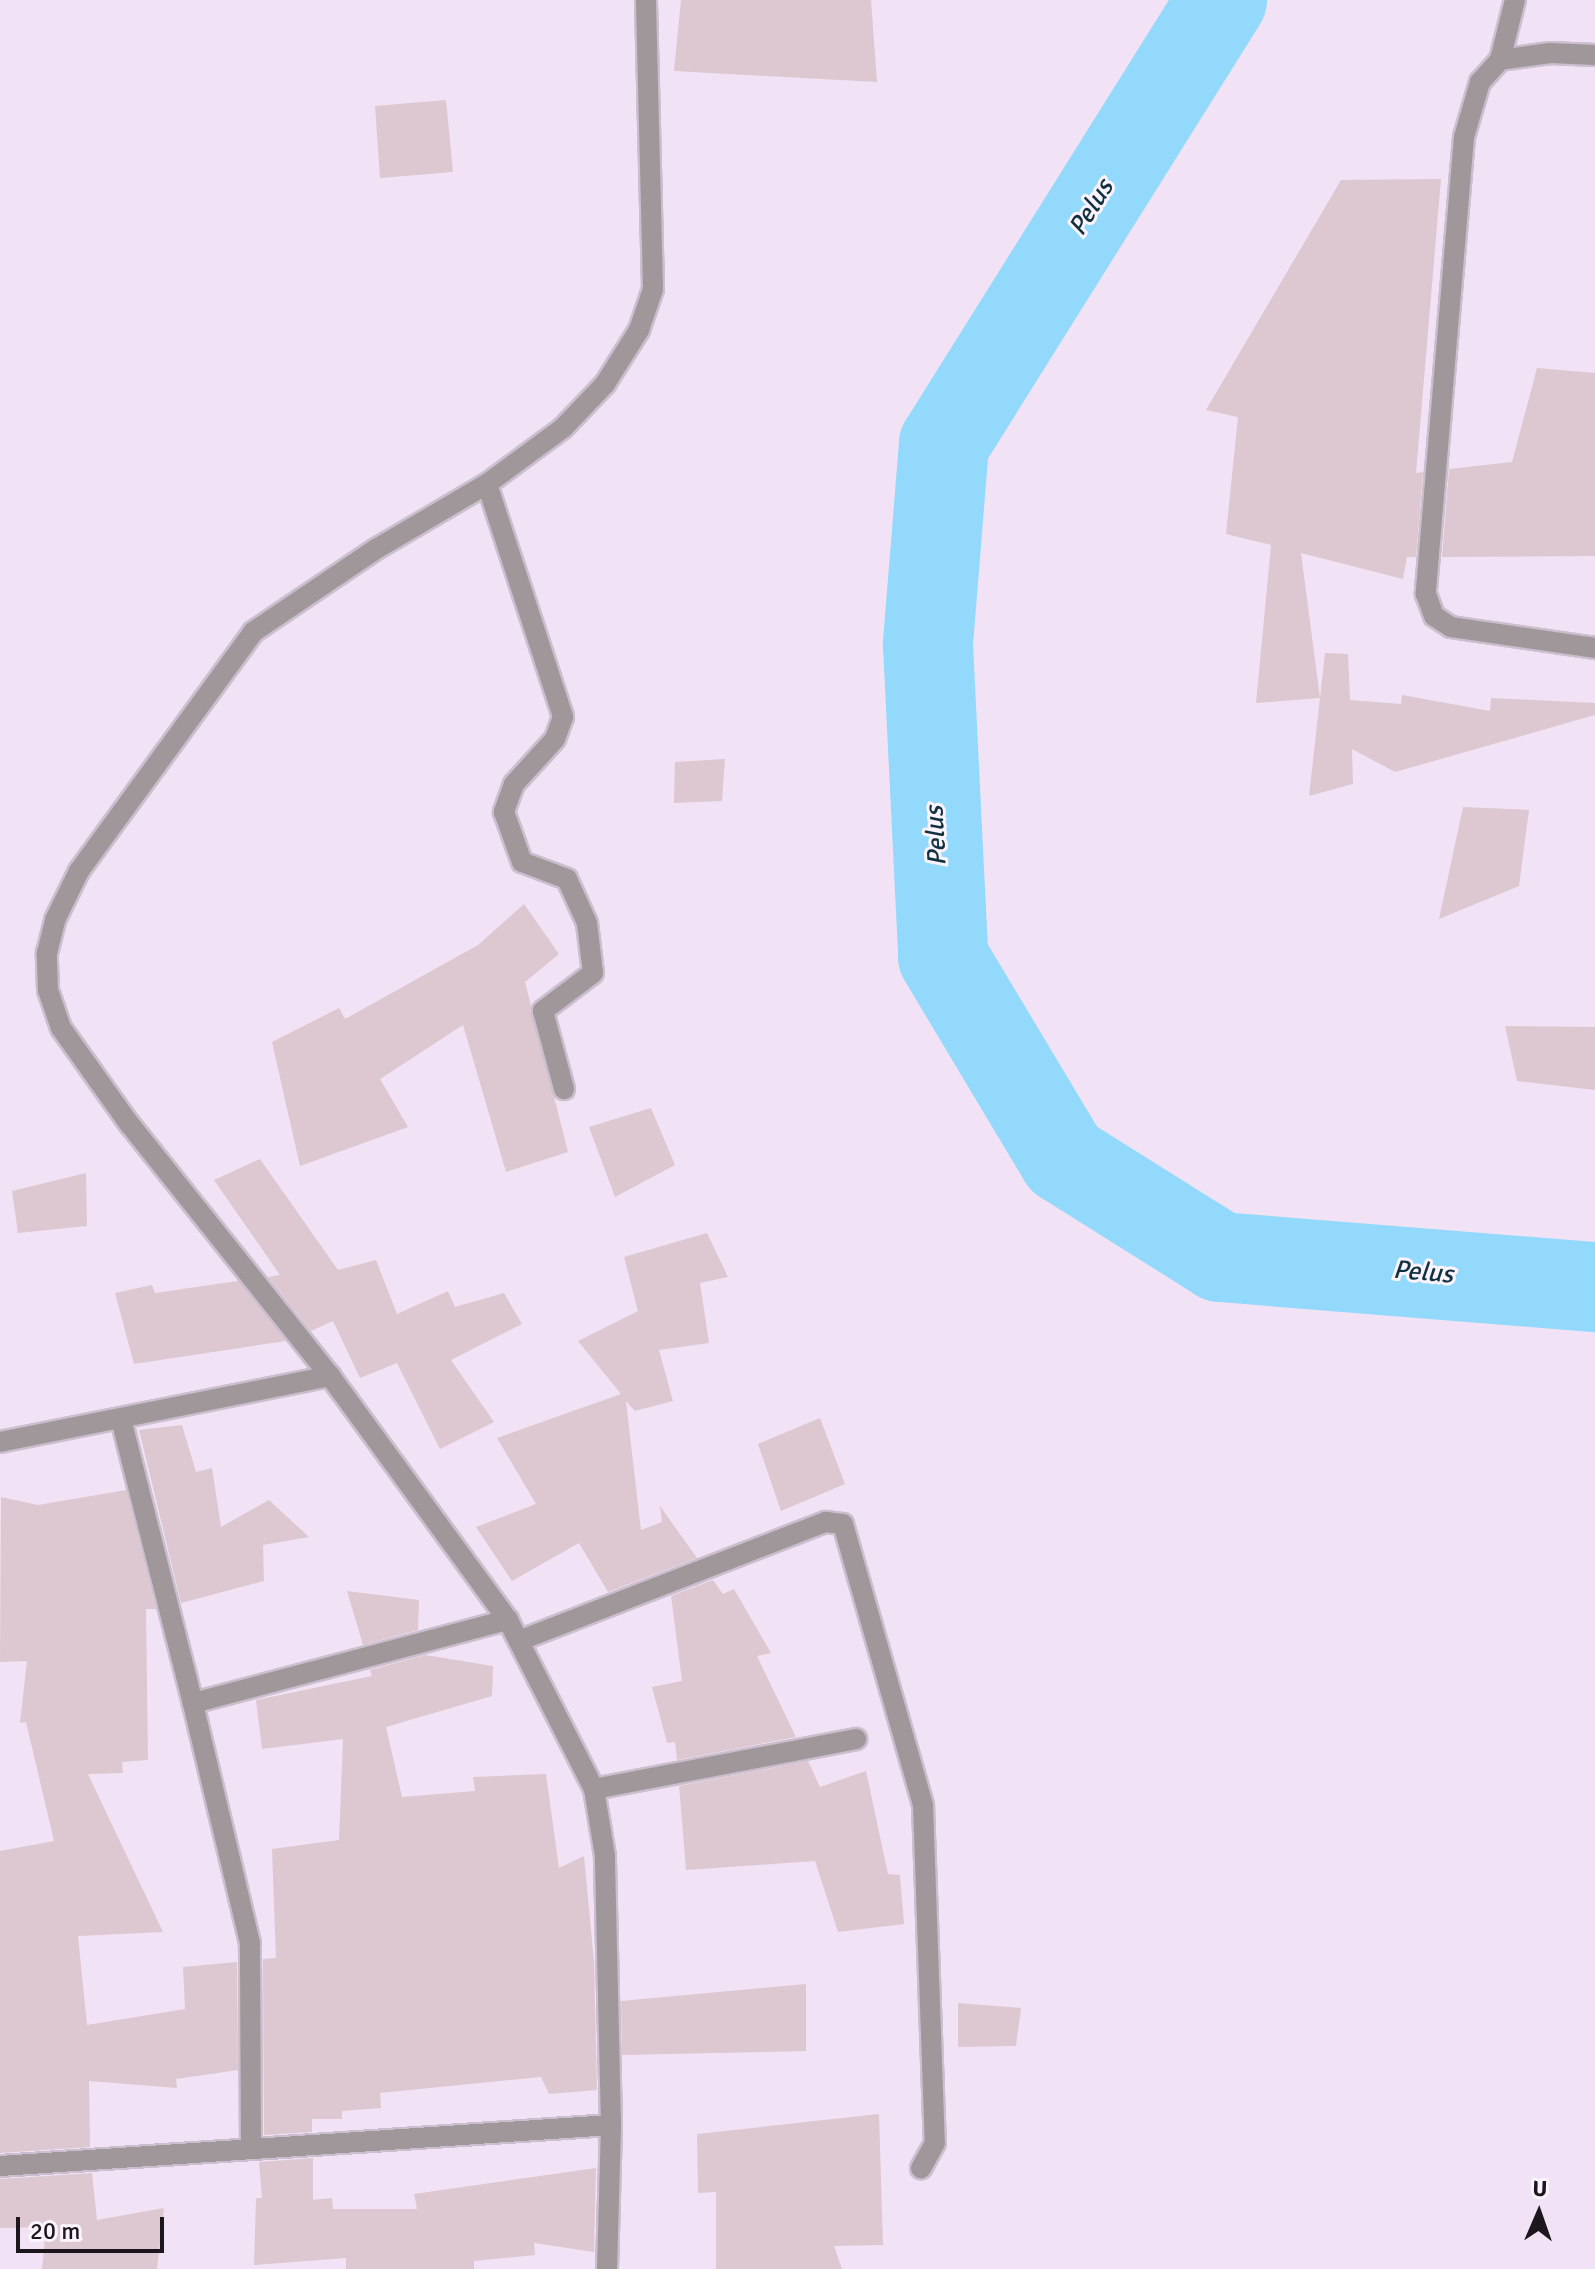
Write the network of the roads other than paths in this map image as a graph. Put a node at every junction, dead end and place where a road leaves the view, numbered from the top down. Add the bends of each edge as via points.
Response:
1 (646, 0) edge
2 (1515, 0) edge
3 (1595, 55) edge
4 (1500, 60) junction
5 (487, 484) junction
6 (1595, 648) edge
7 (564, 1089) dead end
8 (330, 1376) junction
9 (121, 1419) junction
10 (0, 1442) edge
11 (508, 1620) junction
12 (521, 1640) junction
13 (193, 1703) junction
14 (856, 1739) dead end
15 (594, 1789) junction
16 (600, 2126) junction
17 (251, 2148) junction
18 (0, 2166) edge
19 (921, 2168) dead end
20 (607, 2269) edge

1 - 5 street via 653,289 639,330 605,384 563,428
2 - 4 street
3 - 4 street via 1550,53
4 - 6 street via 1480,82 1464,137 1426,594 1434,616 1451,627
5 - 7 street via 563,717 555,739 514,784 504,812 522,862 567,879 587,923 593,973 543,1011
5 - 8 street via 376,549 253,632 79,871 55,920 47,953 48,990 61,1028 130,1125
8 - 9 street
8 - 11 street
9 - 10 street
9 - 13 street
11 - 12 street
11 - 13 street
12 - 15 street
12 - 19 street via 826,1522 843,1524 923,1805 935,2143
13 - 17 street via 250,1943
14 - 15 street
15 - 16 street via 605,1856
16 - 17 street
16 - 20 street
17 - 18 street

